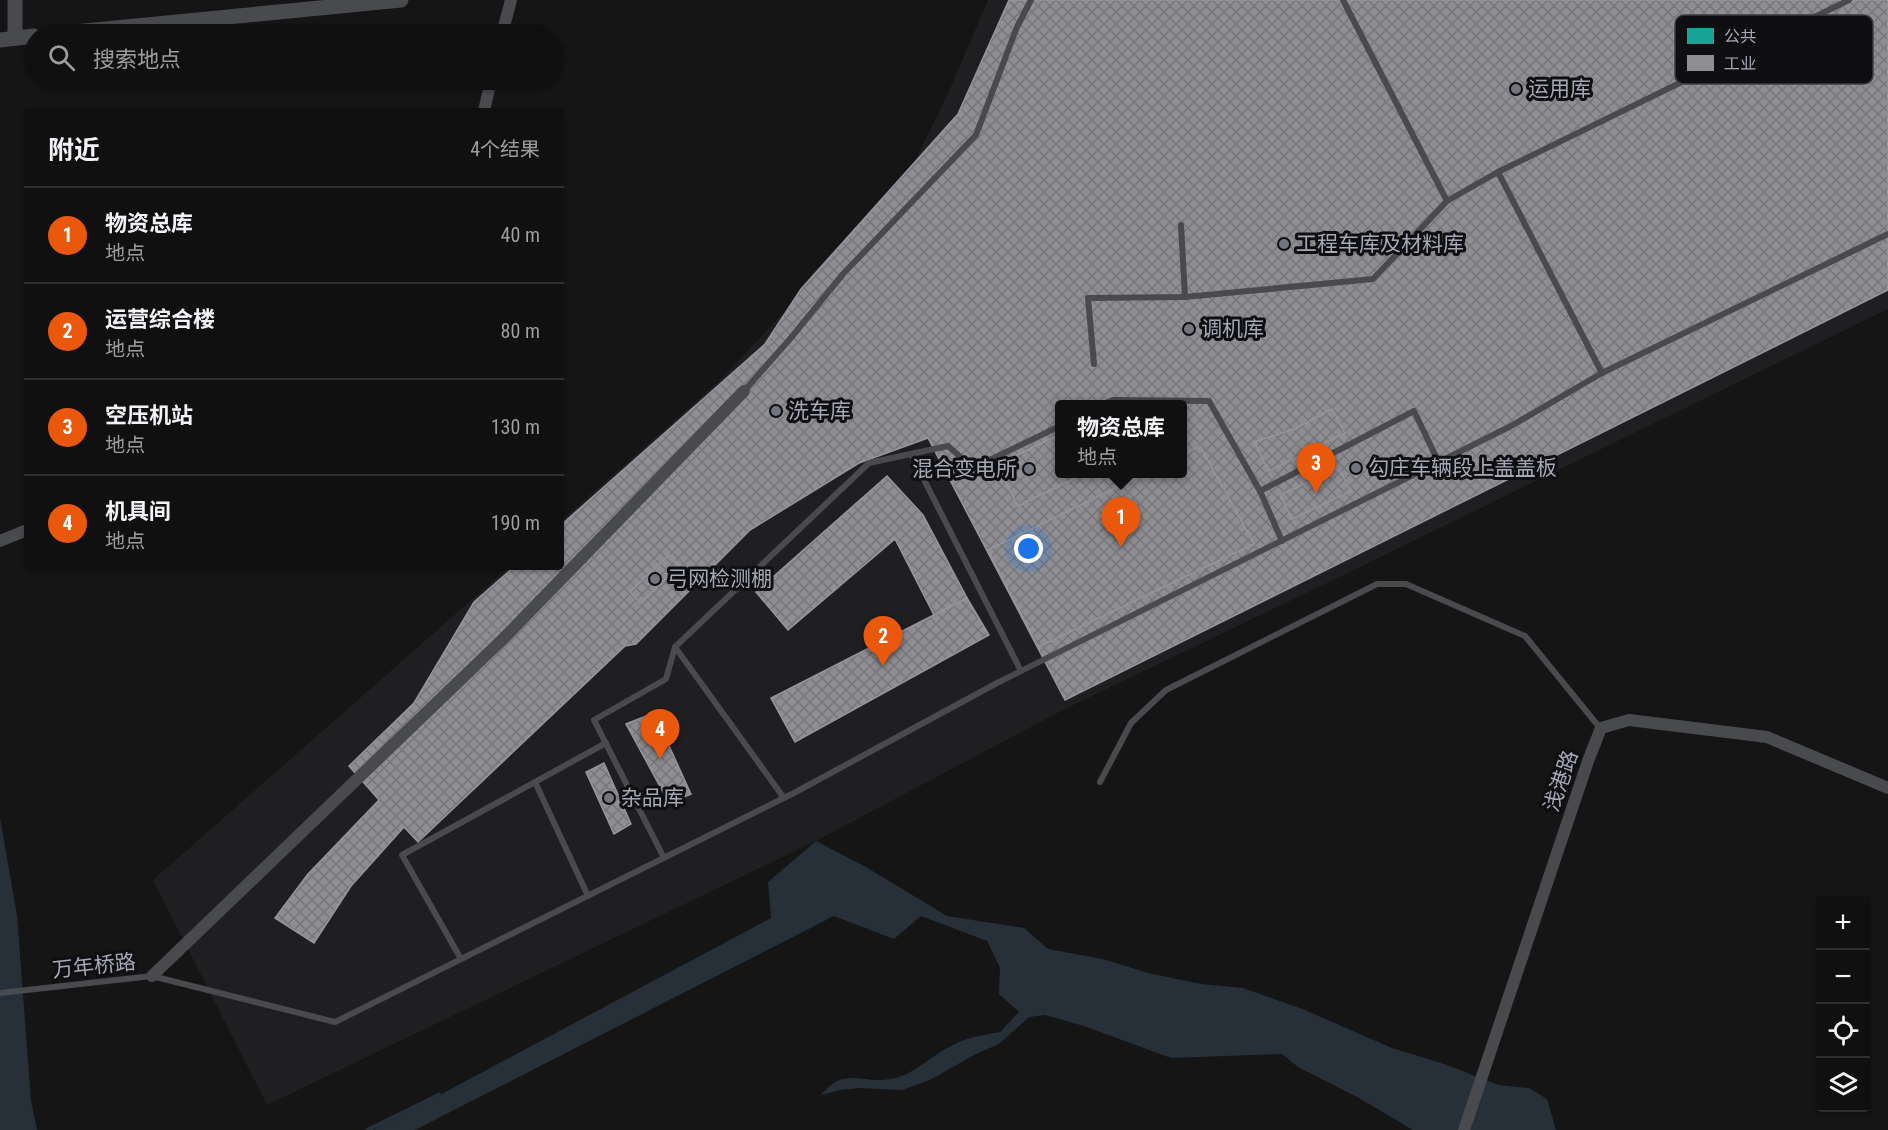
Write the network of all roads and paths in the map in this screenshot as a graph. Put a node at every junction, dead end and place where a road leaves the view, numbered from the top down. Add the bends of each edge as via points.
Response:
1 (15, 0) edge
2 (400, 0) edge
3 (511, 0) edge
4 (1031, 0) edge
5 (1343, 0) edge
6 (1849, 0) edge
7 (1818, 15) edge
8 (156, 24) edge
9 (505, 24) edge
10 (24, 37) edge
11 (8, 39) edge
12 (1678, 84) edge
13 (489, 90) edge
14 (485, 108) edge
15 (1498, 172) junction
16 (1447, 201) junction
17 (1181, 225) dead end
18 (1888, 234) edge
19 (1185, 297) junction
20 (1094, 364) dead end
21 (1602, 373) junction
22 (744, 391) joint
23 (1187, 401) edge
24 (1055, 428) edge
25 (911, 454) junction
26 (1439, 463) junction
27 (1260, 491) junction
28 (24, 531) edge
29 (0, 541) edge
30 (1282, 541) junction
31 (675, 647) junction
32 (1021, 671) junction
33 (1601, 728) junction
34 (606, 743) junction
35 (535, 782) junction
36 (1100, 782) dead end
37 (1888, 788) edge
38 (784, 798) junction
39 (664, 858) junction
40 (588, 896) junction
41 (461, 959) junction
42 (152, 976) junction
43 (0, 993) edge
44 (1464, 1130) edge

1 - 11 street
2 - 8 street
3 - 9 street
4 - 22 lane via 976,135 843,274
5 - 16 lane
6 - 7 lane
10 - 11 street
12 - 15 lane
13 - 14 street
15 - 16 lane
15 - 21 lane
16 - 19 lane via 1373,279
17 - 19 lane
18 - 21 lane
19 - 20 lane via 1088,298
21 - 26 lane
22 - 42 street via 504,638
23 - 27 lane via 1209,401
24 - 25 lane via 973,468 948,446
25 - 31 lane via 869,463
25 - 32 lane
26 - 27 lane via 1413,411
26 - 30 lane
27 - 30 lane
28 - 29 street
30 - 32 lane
31 - 34 lane via 666,679 594,720
31 - 38 lane
32 - 38 lane
33 - 36 lane via 1525,636 1406,584 1377,584 1166,690 1131,723
33 - 37 street via 1629,720 1767,737
33 - 44 street, 浅港路
34 - 35 lane
34 - 39 lane
35 - 40 lane
35 - 41 lane via 402,855
38 - 39 lane
39 - 40 lane
40 - 41 lane
41 - 42 lane via 335,1022
42 - 43 lane, 万年桥路

